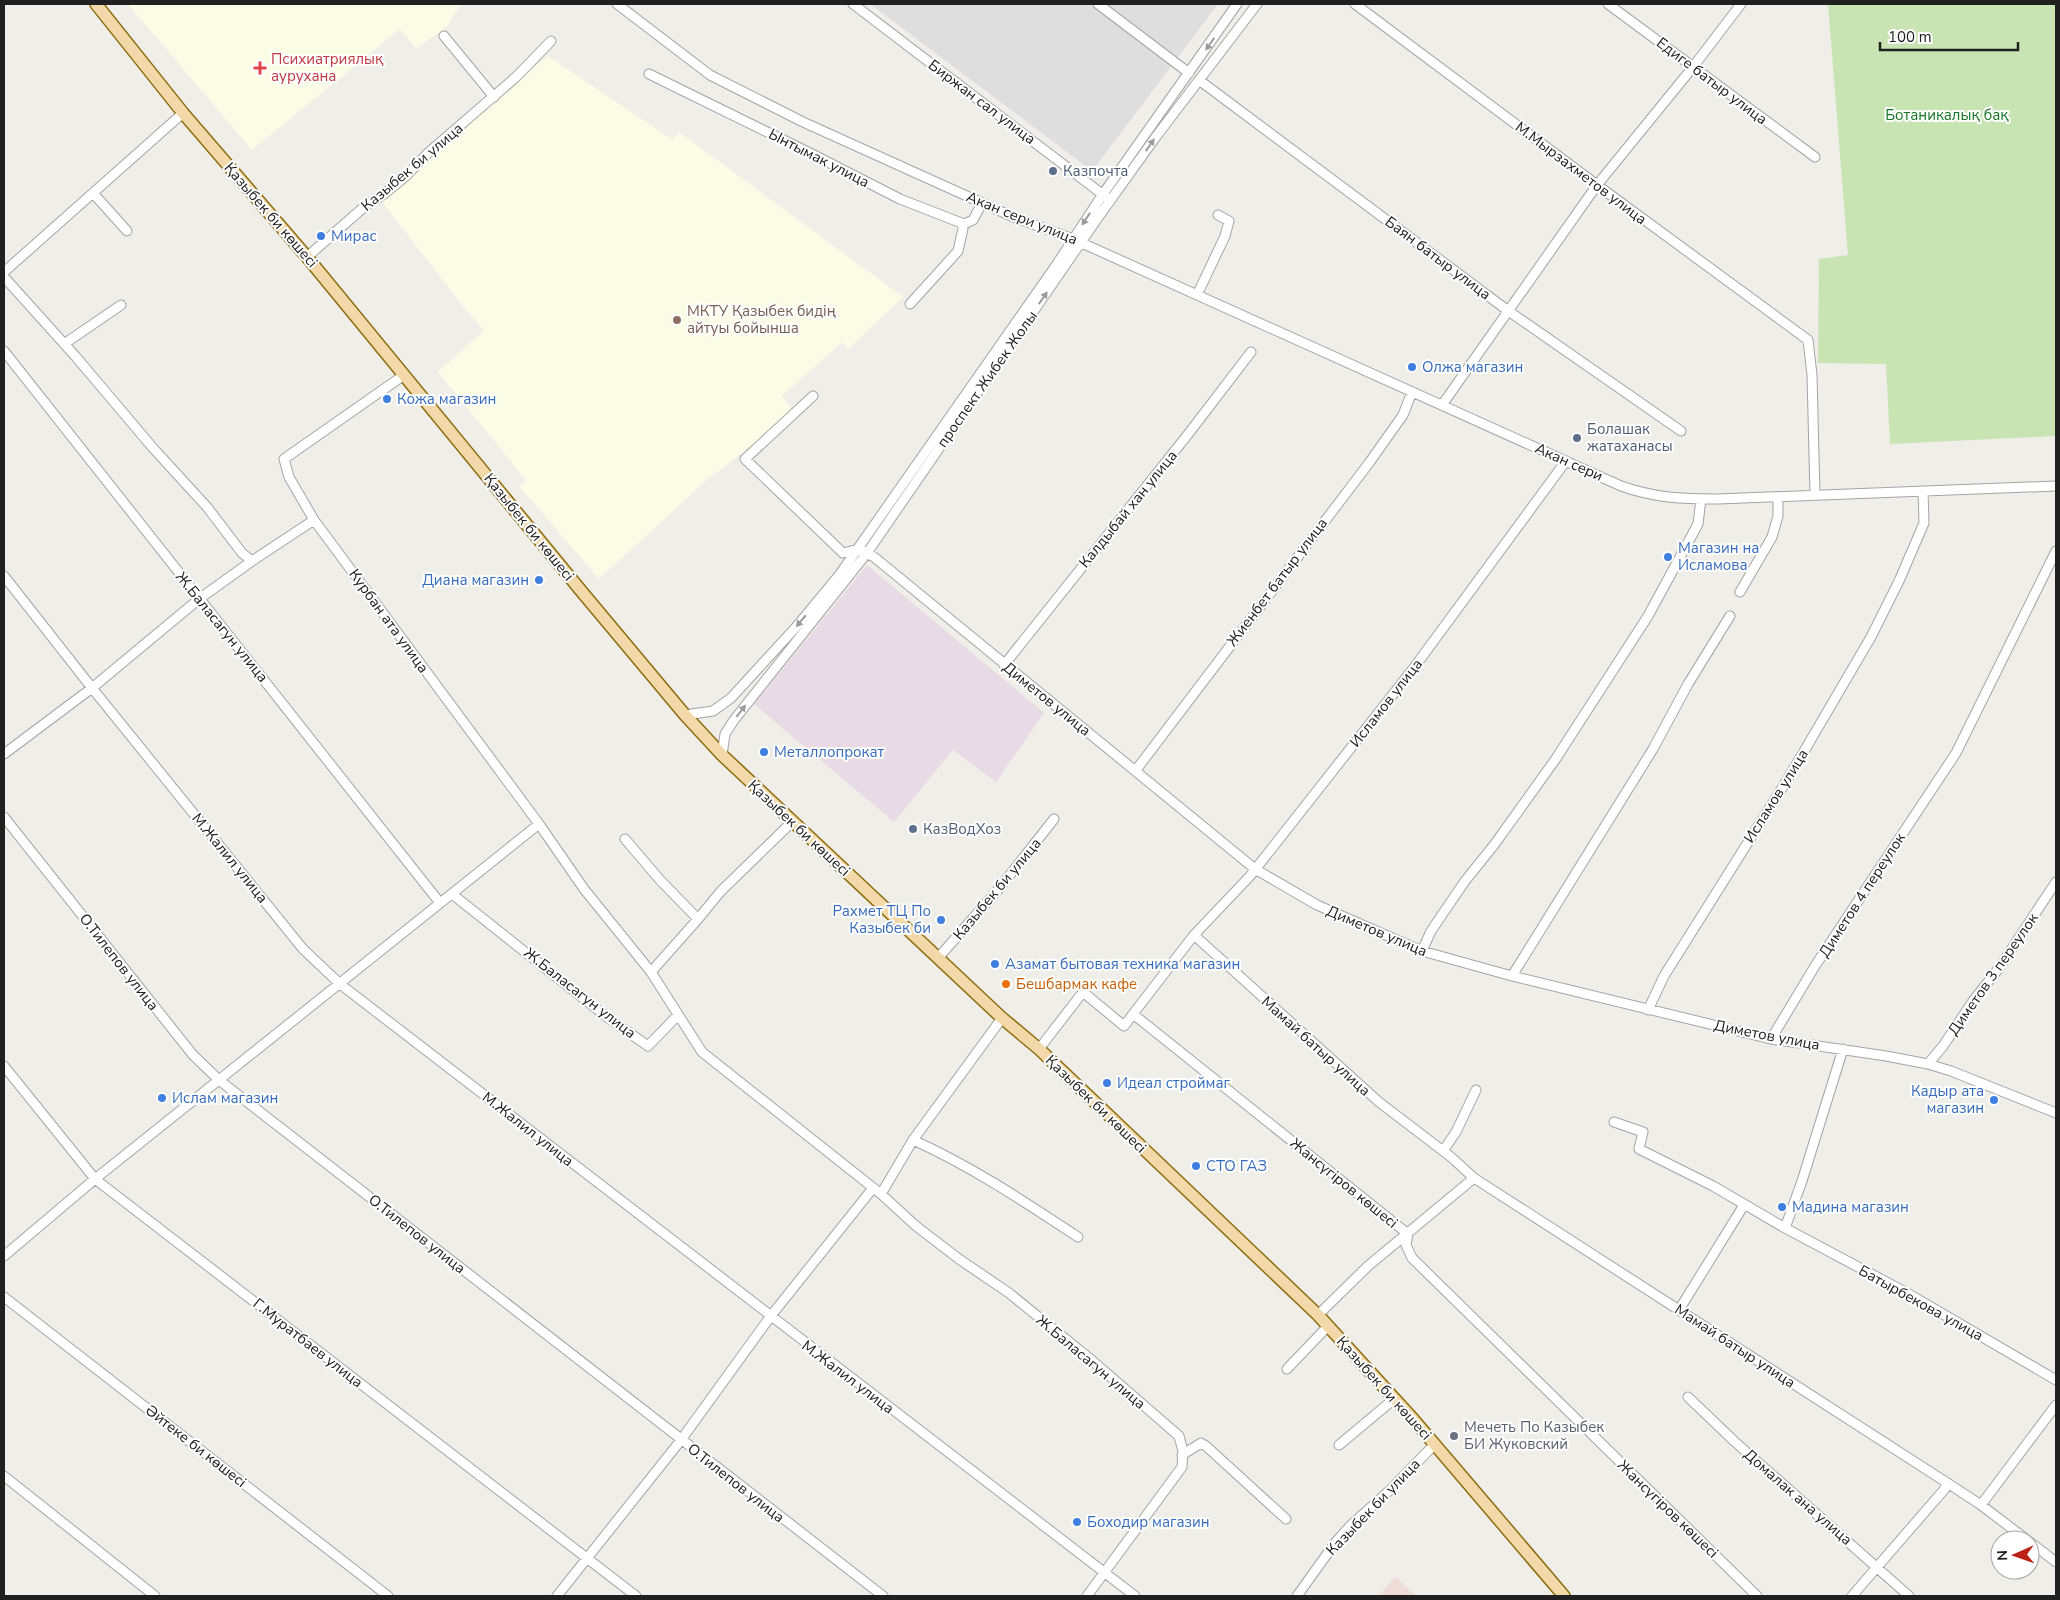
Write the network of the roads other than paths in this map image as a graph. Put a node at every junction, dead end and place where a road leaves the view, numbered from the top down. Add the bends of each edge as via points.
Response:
1 (96, 4) edge
2 (617, 4) edge
3 (853, 4) edge
4 (1098, 4) edge
5 (1238, 4) edge
6 (1257, 4) edge
7 (1355, 4) edge
8 (1608, 4) edge
9 (1741, 4) edge
10 (444, 36) dead end
11 (551, 42) dead end
12 (1693, 67) junction
13 (1189, 73) junction
14 (649, 74) dead end
15 (1199, 80) junction
16 (494, 97) junction
17 (183, 113) junction
18 (1815, 158) dead end
19 (1597, 185) junction
20 (93, 193) junction
21 (1103, 194) junction
22 (1111, 200) junction
23 (982, 203) junction
24 (1218, 215) dead end
25 (964, 224) junction
26 (127, 231) dead end
27 (1077, 241) junction
28 (307, 257) junction
29 (4, 272) edge
30 (4, 277) edge
31 (1197, 294) junction
32 (121, 304) dead end
33 (910, 304) dead end
34 (1508, 310) junction
35 (64, 344) junction
36 (4, 351) edge
37 (1251, 352) dead end
38 (404, 375) junction
39 (1412, 392) junction
40 (812, 396) dead end
41 (1442, 405) junction
42 (1681, 431) dead end
43 (1566, 461) junction
44 (2056, 486) edge
45 (1923, 491) junction
46 (1815, 495) junction
47 (1778, 497) junction
48 (1701, 499) junction
49 (314, 520) junction
50 (863, 551) junction
51 (2056, 551) edge
52 (252, 562) junction
53 (4, 576) edge
54 (1740, 592) dead end
55 (199, 599) junction
56 (1730, 616) dead end
57 (1004, 665) junction
58 (92, 688) junction
59 (685, 715) junction
60 (4, 754) edge
61 (722, 755) junction
62 (1136, 770) junction
63 (4, 817) edge
64 (1054, 818) dead end
65 (792, 822) junction
66 (539, 824) junction
67 (625, 839) dead end
68 (1255, 869) junction
69 (2056, 882) edge
70 (452, 894) junction
71 (440, 903) junction
72 (698, 918) junction
73 (1194, 935) junction
74 (1422, 951) junction
75 (938, 958) junction
76 (651, 972) junction
77 (1512, 976) junction
78 (340, 984) junction
79 (1648, 1010) junction
80 (1133, 1014) junction
81 (678, 1015) junction
82 (1002, 1018) junction
83 (1771, 1039) junction
84 (1039, 1049) junction
85 (1843, 1049) junction
86 (1928, 1064) junction
87 (4, 1066) edge
88 (219, 1080) junction
89 (1476, 1090) dead end
90 (2056, 1114) edge
91 (1614, 1122) dead end
92 (913, 1140) junction
93 (1444, 1151) junction
94 (1474, 1178) junction
95 (95, 1179) junction
96 (877, 1191) junction
97 (1744, 1205) junction
98 (1785, 1228) junction
99 (1408, 1234) junction
100 (1078, 1237) dead end
101 (4, 1256) edge
102 (4, 1297) edge
103 (1679, 1310) junction
104 (1318, 1315) junction
105 (770, 1317) junction
106 (1328, 1326) junction
107 (1287, 1370) dead end
108 (2056, 1380) edge
109 (1688, 1397) dead end
110 (1394, 1399) junction
111 (2056, 1405) edge
112 (681, 1440) junction
113 (1339, 1445) dead end
114 (1434, 1445) junction
115 (1182, 1455) junction
116 (4, 1476) edge
117 (1949, 1484) junction
118 (1981, 1505) junction
119 (1286, 1519) dead end
120 (2014, 1530) edge
121 (2040, 1550) edge
122 (587, 1558) junction
123 (2056, 1562) edge
124 (1878, 1568) junction
125 (1105, 1573) junction
126 (155, 1596) edge
127 (388, 1596) edge
128 (557, 1596) edge
129 (636, 1596) edge
130 (883, 1596) edge
131 (1087, 1596) edge
132 (1135, 1596) edge
133 (1297, 1596) edge
134 (1564, 1596) edge
135 (1757, 1596) edge
136 (1852, 1596) edge
137 (1909, 1596) edge

1 - 17 main road, Қазыбек би көшесі
2 - 23 street, Акан сери улица via 710,75 803,122
3 - 21 street, Биржан сал улица
4 - 13 street
5 -> 13 street, проспект Жибек Жолы
6 - 15 street, проспект Жибек Жолы
7 - 19 street, М.Мырзахметов улица
8 - 12 street, Едиге батыр улица
9 - 12 street
10 - 16 street
11 - 16 street, Казыбек би улица
12 - 18 street, Едиге батыр улица
12 - 19 street
13 - 21 street, проспект Жибек Жолы
14 - 25 street, Ынтымак улица via 900,199
22 -> 15 street, проспект Жибек Жолы
15 - 34 street, Баян батыр улица
16 - 28 street, Казыбек би улица via 406,176 364,207
17 - 20 street
17 - 28 main road, Қазыбек би көшесі
19 - 34 street
19 - 46 street, М.Мырзахметов улица via 1808,340
20 - 26 street
20 - 29 street
21 - 22 street, Биржан сал улица
21 -> 27 street, проспект Жибек Жолы
22 - 27 street, проспект Жибек Жолы
23 - 25 street via 973,220
23 - 27 street, Акан сери улица
24 - 31 street via 1229,221
25 - 33 street via 958,251
27 - 31 street, Акан сери улица
27 - 50 street, проспект Жибек Жолы
28 - 38 main road, Қазыбек би көшесі
30 - 35 street
31 - 39 street, Акан сери улица
32 - 35 street
34 - 41 street
34 - 42 street, Баян батыр улица
35 - 52 street
36 - 55 street, Ж.Баласагун улица
37 - 57 street, Калдыбай хан улица
38 - 49 street via 284,459 289,477
38 - 59 main road, Қазыбек би көшесі
39 - 41 street, Акан сери улица
39 - 62 street, Жиенбет батыр улица via 1402,415 1369,463
40 - 50 street via 745,459 843,553
41 - 43 street, Акан сери
43 - 48 street, Акан сери via 1645,494
43 - 68 street, Исламов улица via 1413,669
44 - 45 street, Акан сери
45 - 46 street, Акан сери
45 - 79 street, Исламов улица via 1924,523 1871,637 1789,777 1664,976
46 - 47 street, Акан сери
47 - 48 street, Акан сери
47 - 54 street via 1778,516 1772,537
48 - 74 street via 1698,524 1648,616 1555,760 1460,888 1431,931
49 - 52 street
49 - 66 street, Курбан ата улица
50 - 57 street, Диметов улица via 874,556
50 -> 59 street, проспект Жибек Жолы via 730,698 713,710
61 -> 50 street, проспект Жибек Жолы via 725,734 734,720
51 - 83 street, Диметов 4 переулок via 1956,753
52 - 55 street
53 - 58 street, М.Жалил улица
55 - 58 street
55 - 71 street, Ж.Баласагун улица
56 - 77 street via 1688,684 1654,749
57 - 62 street, Диметов улица
58 - 60 street
58 - 78 street, М.Жалил улица via 303,949
59 - 61 main road, Қазыбек би көшесі
61 - 65 main road, Қазыбек би көшесі
62 - 68 street, Диметов улица
63 - 88 street, О.Тилепов улица via 193,1055
64 - 75 street, Казыбек би улица via 998,890
65 - 72 street
65 - 75 main road, Қазыбек би көшесі
66 - 70 street
66 - 76 street, Курбан ата улица via 584,890
67 - 72 street
68 - 73 street, Исламов улица
68 - 74 street, Диметов улица via 1316,905
69 - 86 street, Диметов 3 переулок via 1999,968
70 - 71 street
70 - 81 street, Ж.Баласагун улица via 648,1046
71 - 78 street
72 - 76 street
73 - 80 street, Исламов улица
73 - 93 street, Мамай батыр улица via 1379,1102
74 - 77 street, Диметов улица
75 - 82 main road, Қазыбек би көшесі
76 - 81 street, Курбан ата улица
77 - 79 street, Диметов улица
78 - 88 street
78 - 105 street, М.Жалил улица
79 - 83 street, Диметов улица
80 - 84 street via 1124,1026 1083,992
80 - 99 street, Жансүгіров көшесі
81 - 96 street, Ж.Баласагун улица via 702,1052
82 - 84 main road, Қазыбек би көшесі
82 - 92 street
83 - 85 street, Диметов улица
84 - 104 main road, Қазыбек би көшесі
85 - 86 street, Диметов улица
85 - 98 street
86 - 90 street, Диметов улица
87 - 95 street, Г.Муратбаев улица
88 - 95 street
88 - 112 street, О.Тилепов улица
89 - 93 street
91 - 97 street, Батырбекова улица via 1643,1132 1639,1148
92 - 96 street
92 - 100 street via 977,1173
93 - 94 street, Мамай батыр улица
94 - 99 street
94 - 103 street, Мамай батыр улица
95 - 101 street
95 - 122 street, Г.Муратбаев улица
96 - 105 street
96 - 115 street, Ж.Баласагун улица via 916,1226 1009,1292 1104,1371 1179,1436
97 - 98 street, Батырбекова улица
97 - 103 street
98 - 108 street, Батырбекова улица via 1907,1293
99 - 104 street via 1368,1266
99 - 135 street, Жансүгіров көшесі via 1406,1245 1412,1258
102 - 127 street, Әйтеке би көшесі
103 - 117 street, Мамай батыр улица
104 - 106 main road, Қазыбек би көшесі
105 - 112 street
105 - 125 street, М.Жалил улица
106 - 107 street
106 - 110 main road, Қазыбек би көшесі
109 - 124 street, Домалак ана улица
110 - 113 street
110 - 114 main road, Қазыбек би көшесі
111 - 118 street
112 - 122 street
112 - 130 street, О.Тилепов улица
114 - 133 street, Казыбек би улица via 1351,1525
114 - 134 main road, Қазыбек би көшесі
115 - 119 street via 1201,1443 1206,1446
115 - 125 street via 1182,1467
116 - 126 street
117 - 118 street, Мамай батыр улица
117 - 124 street
118 - 120 street, Мамай батыр улица
121 - 123 street, Мамай батыр улица
122 - 128 street
122 - 129 street, Г.Муратбаев улица
124 - 136 street
124 - 137 street, Домалак ана улица
125 - 131 street
125 - 132 street, М.Жалил улица

